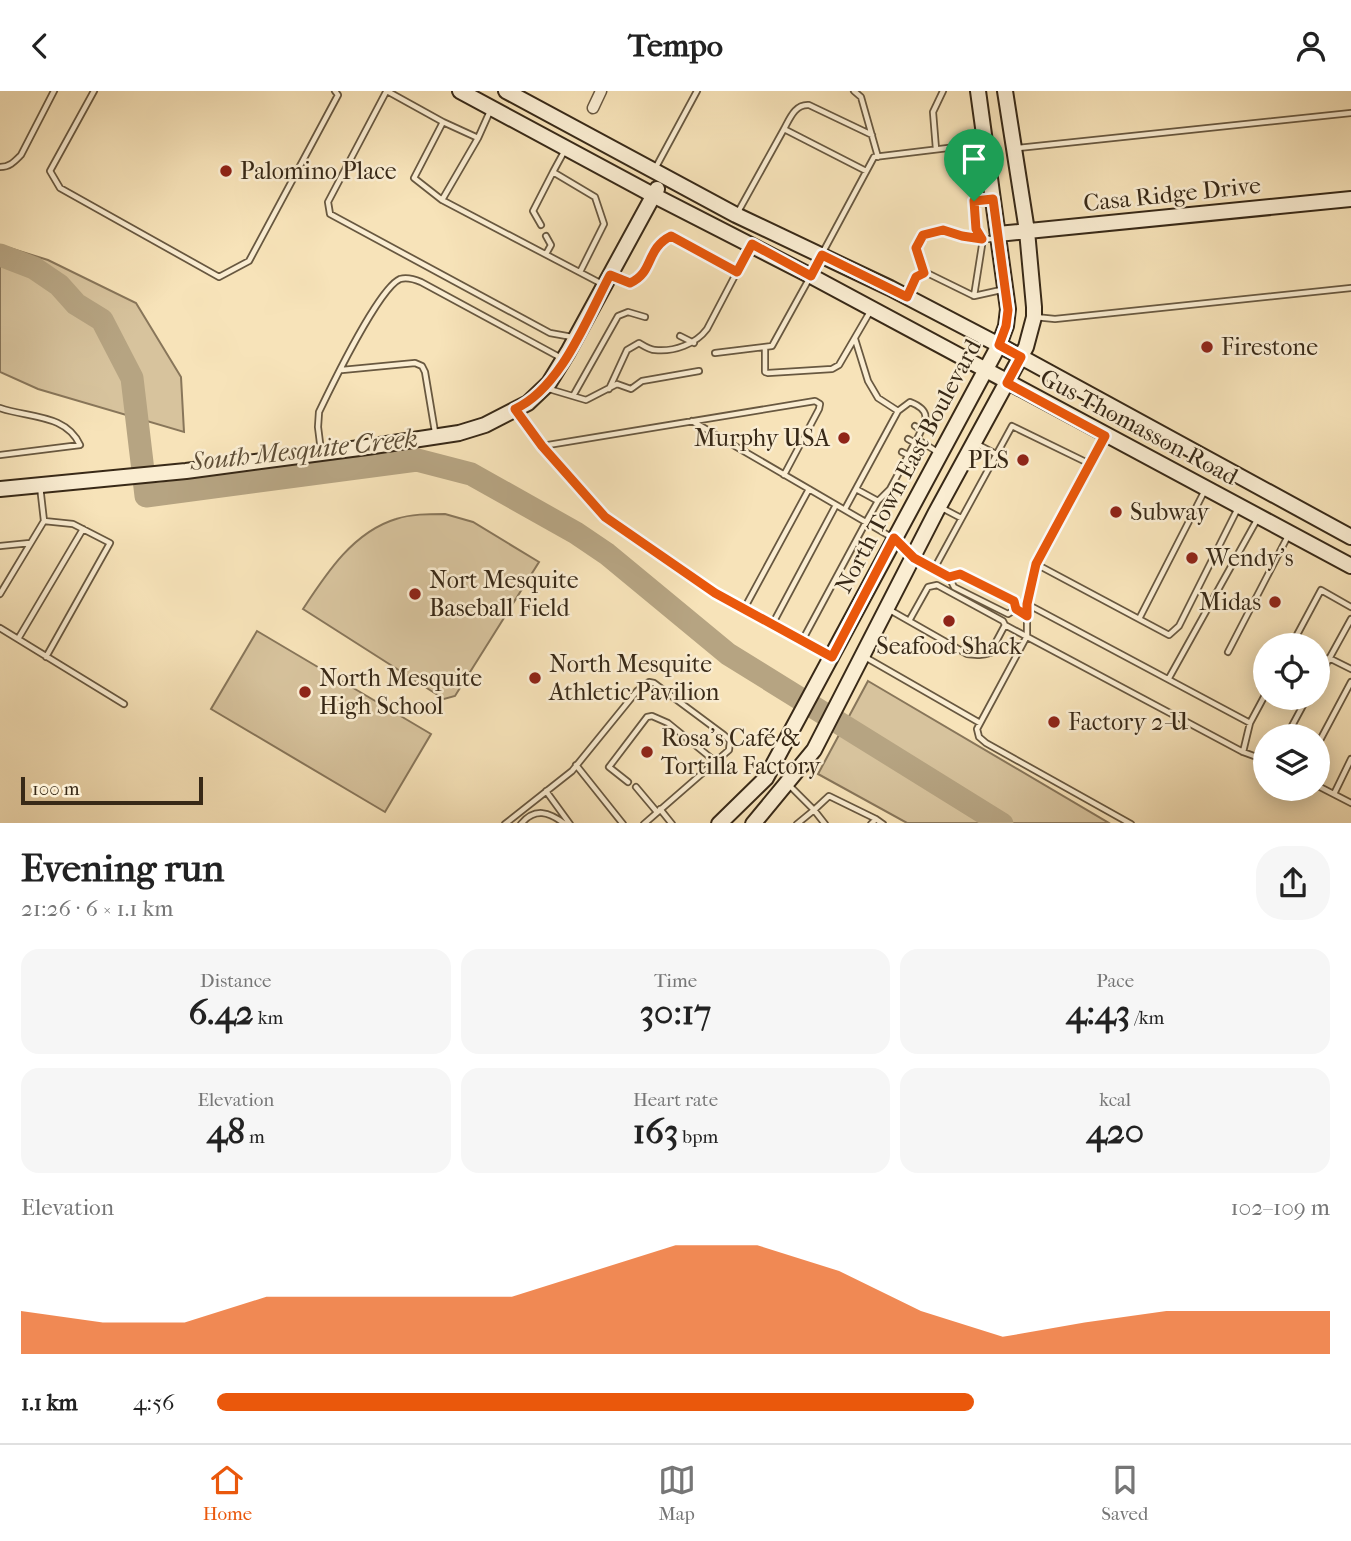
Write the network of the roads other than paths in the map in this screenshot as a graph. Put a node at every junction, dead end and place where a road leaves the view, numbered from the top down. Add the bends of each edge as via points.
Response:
1 (54, 91) edge
2 (94, 91) edge
3 (335, 91) edge
4 (386, 91) edge
5 (460, 91) edge
6 (506, 91) edge
7 (601, 91) edge
8 (697, 91) edge
9 (854, 91) edge
10 (943, 91) edge
11 (978, 91) edge
12 (1005, 91) edge
13 (492, 107) junction
14 (593, 108) dead end
15 (1351, 113) edge
16 (443, 122) junction
17 (784, 129) junction
18 (872, 135) junction
19 (478, 138) junction
20 (985, 143) junction
21 (964, 146) junction
22 (566, 148) junction
23 (936, 149) junction
24 (1014, 149) junction
25 (878, 157) junction
26 (0, 167) edge
27 (866, 171) junction
28 (553, 172) junction
29 (659, 173) junction
30 (653, 195) junction
31 (993, 199) junction
32 (1351, 199) edge
33 (442, 200) junction
34 (974, 201) junction
35 (736, 215) junction
36 (541, 225) dead end
37 (1027, 231) junction
38 (547, 236) dead end
39 (998, 237) junction
40 (982, 239) junction
41 (752, 244) junction
42 (546, 254) junction
43 (822, 255) junction
44 (580, 272) junction
45 (737, 272) junction
46 (924, 273) junction
47 (811, 276) junction
48 (607, 280) junction
49 (1351, 288) edge
50 (1005, 289) junction
51 (974, 296) junction
52 (907, 297) junction
53 (872, 309) junction
54 (645, 317) dead end
55 (1034, 317) junction
56 (680, 337) dead end
57 (576, 338) junction
58 (855, 338) junction
59 (694, 343) junction
60 (999, 345) junction
61 (765, 348) junction
62 (715, 353) dead end
63 (1021, 357) junction
64 (564, 359) junction
65 (341, 370) junction
66 (984, 370) junction
67 (699, 372) dead end
68 (1007, 383) junction
69 (545, 388) junction
70 (609, 389) junction
71 (573, 396) junction
72 (0, 408) edge
73 (515, 409) junction
74 (897, 413) junction
75 (690, 420) junction
76 (904, 420) dead end
77 (915, 426) dead end
78 (890, 428) junction
79 (921, 430) junction
80 (897, 433) dead end
81 (1105, 436) junction
82 (436, 437) junction
83 (908, 439) dead end
84 (883, 441) junction
85 (916, 441) junction
86 (974, 443) junction
87 (542, 446) junction
88 (891, 446) dead end
89 (321, 452) junction
90 (902, 452) dead end
91 (876, 453) junction
92 (940, 453) junction
93 (996, 454) junction
94 (0, 455) edge
95 (908, 455) junction
96 (884, 458) dead end
97 (895, 464) dead end
98 (1090, 464) junction
99 (869, 465) junction
100 (901, 468) junction
101 (878, 471) dead end
102 (785, 475) junction
103 (889, 477) dead end
104 (894, 480) junction
105 (40, 486) junction
106 (0, 489) edge
107 (808, 489) junction
108 (856, 489) junction
109 (1206, 489) junction
110 (878, 501) junction
111 (836, 505) junction
112 (939, 507) junction
113 (1239, 507) junction
114 (845, 509) junction
115 (1258, 517) junction
116 (961, 518) junction
117 (44, 521) junction
118 (866, 522) junction
119 (83, 529) junction
120 (1290, 534) junction
121 (1351, 537) edge
122 (894, 538) junction
123 (31, 543) junction
124 (0, 546) edge
125 (914, 558) junction
126 (1036, 564) junction
127 (1351, 566) edge
128 (934, 569) junction
129 (949, 577) junction
130 (0, 594) edge
131 (1027, 604) junction
132 (1351, 607) edge
133 (744, 609) junction
134 (888, 609) junction
135 (1016, 609) junction
136 (1027, 616) junction
137 (1139, 619) junction
138 (1351, 619) edge
139 (909, 621) junction
140 (772, 625) junction
141 (1005, 625) junction
142 (0, 628) edge
143 (1298, 633) edge
144 (1027, 636) junction
145 (18, 639) junction
146 (802, 641) junction
147 (1228, 652) dead end
148 (863, 656) junction
149 (1330, 656) edge
150 (46, 657) junction
151 (832, 657) junction
152 (1330, 658) edge
153 (1351, 669) edge
154 (1169, 678) junction
155 (1351, 682) edge
156 (124, 704) dead end
157 (1257, 710) edge
158 (980, 723) junction
159 (1250, 723) junction
160 (1329, 724) edge
161 (1243, 752) junction
162 (1253, 756) edge
163 (1351, 759) edge
164 (716, 762) junction
165 (576, 765) junction
166 (628, 782) dead end
167 (788, 784) junction
168 (636, 787) dead end
169 (546, 791) junction
170 (1330, 792) edge
171 (1334, 794) junction
172 (1351, 803) edge
173 (814, 810) junction
174 (659, 811) junction
175 (876, 819) junction
176 (506, 823) edge
177 (522, 823) edge
178 (563, 823) edge
179 (569, 823) edge
180 (622, 823) edge
181 (645, 823) edge
182 (671, 823) edge
183 (720, 823) edge
184 (754, 823) edge
185 (798, 823) edge
186 (824, 823) edge
187 (872, 823) edge
188 (882, 823) edge
189 (1129, 823) edge

1 - 26 lane via 21,155
2 - 3 lane via 50,171 60,188 219,277 249,261 338,95
4 - 16 lane
4 - 57 lane via 328,202 330,214 550,333
5 - 13 main road, Gus Thomasson Road
6 - 13 main road
6 - 29 main road, Gus Thomasson Road
7 - 14 street
8 - 29 lane
9 - 18 lane via 861,97
10 - 23 lane via 933,112
11 - 20 main road, North Town East Boulevard
12 - 24 main road, North Town East Boulevard
13 - 19 lane
13 - 22 main road, Gus Thomasson Road
15 - 24 lane
16 - 19 lane
16 - 33 lane via 414,177
17 - 18 lane via 793,112 804,105
17 - 27 lane
17 - 35 lane
18 - 25 lane
19 - 33 lane
20 - 21 lane
20 - 31 main road, North Town East Boulevard
21 - 23 lane
21 - 34 lane
22 - 28 lane
22 - 30 main road, Gus Thomasson Road
23 - 25 lane
24 - 37 main road, North Town East Boulevard
25 - 27 lane
27 - 43 lane
28 - 36 lane via 533,211
28 - 44 lane via 595,197 604,224
29 - 30 main road
29 - 35 main road, Gus Thomasson Road
30 - 41 main road, Gus Thomasson Road
30 - 48 main road
31 - 34 lane
31 - 39 main road, North Town East Boulevard
32 - 37 main road, Casa Ridge Drive
33 - 42 lane
34 - 40 lane via 976,229
35 - 43 main road, Gus Thomasson Road
37 - 39 main road, Casa Ridge Drive
37 - 55 main road, North Town East Boulevard
38 - 42 lane via 551,245
39 - 40 lane
39 - 50 main road, North Town East Boulevard
40 - 46 lane via 943,230 923,235 916,248
40 - 51 lane
41 - 45 lane
41 - 47 main road, Gus Thomasson Road
42 - 44 lane
43 - 47 main road
43 - 52 main road, Gus Thomasson Road
44 - 48 lane
45 - 48 lane via 671,236 659,242 640,279 630,283
45 - 59 lane via 707,330
46 - 51 lane
46 - 52 lane via 916,277
47 - 53 main road, Gus Thomasson Road
47 - 61 lane via 772,346
48 - 57 main road
49 - 55 lane via 1055,319
50 - 51 lane
50 - 60 main road, North Town East Boulevard via 1008,310
52 - 60 main road, Gus Thomasson Road
53 - 58 lane
53 - 66 main road, Gus Thomasson Road
54 - 71 lane via 628,312 618,316
55 - 63 main road, North Town East Boulevard
56 - 59 lane
57 - 64 main road
58 - 61 lane via 832,369 768,373
58 - 74 lane via 868,381 878,398
59 - 70 lane via 654,351 639,343 627,350
60 - 63 main road, Gus Thomasson Road
60 - 66 main road, North Town East Boulevard
61 - 62 lane
63 - 68 main road, North Town East Boulevard
63 - 121 main road, Gus Thomasson Road
64 - 65 lane via 407,278 398,280 381,298
64 - 69 main road
65 - 82 lane via 422,366
65 - 89 lane via 318,412
66 - 68 main road, Gus Thomasson Road
66 - 92 main road, North Town East Boulevard
67 - 70 lane via 642,381 631,389 617,384
68 - 81 main road, Gus Thomasson Road
68 - 86 main road, North Town East Boulevard
69 - 71 lane
69 - 73 main road
70 - 71 lane via 586,400
72 - 94 lane via 57,421 75,433 80,445
73 - 82 main road via 485,425
73 - 87 lane
74 - 76 lane
74 - 78 lane
74 - 79 lane via 910,402 921,407 926,414
75 - 87 lane
75 - 102 lane
75 - 102 lane via 814,401 820,404
77 - 79 lane
78 - 80 lane
78 - 84 lane
79 - 85 lane
81 - 98 lane
81 - 109 main road, Gus Thomasson Road
82 - 89 main road
83 - 85 lane
84 - 88 lane
84 - 91 lane
85 - 92 lane
85 - 95 lane
86 - 93 lane
86 - 112 main road, North Town East Boulevard
87 - 133 lane via 605,517
89 - 105 main road
90 - 95 lane
91 - 96 lane
91 - 99 lane
92 - 122 main road, North Town East Boulevard
93 - 98 lane via 1012,426
93 - 116 lane
95 - 100 lane
97 - 100 lane
98 - 126 lane
99 - 101 lane
99 - 108 lane
100 - 104 lane
102 - 107 lane
103 - 104 lane
104 - 110 lane
105 - 106 main road
105 - 117 lane
107 - 111 lane
107 - 133 lane
108 - 110 lane
108 - 114 lane
109 - 113 main road, Gus Thomasson Road
109 - 137 lane
110 - 118 lane
111 - 114 lane
111 - 140 lane
112 - 116 lane
112 - 125 main road, North Town East Boulevard
113 - 115 main road, Gus Thomasson Road
113 - 137 lane via 1179,626 1169,635
114 - 118 lane
115 - 120 main road, Gus Thomasson Road
115 - 154 lane
116 - 128 lane
117 - 119 lane
117 - 123 lane
118 - 122 lane
118 - 146 lane
119 - 145 lane
119 - 150 lane via 110,543
120 - 127 main road, Gus Thomasson Road
120 - 147 lane
122 - 125 main road
122 - 151 main road, North Town East Boulevard
123 - 124 lane
123 - 130 lane
125 - 128 lane
125 - 134 main road, North Town East Boulevard
126 - 131 lane
126 - 137 lane
128 - 129 lane
129 - 135 lane via 960,574 1014,601
129 - 135 lane via 954,587 1008,614
131 - 136 lane
131 - 154 lane
132 - 143 lane via 1321,590
133 - 140 lane
134 - 139 lane
134 - 148 main road, North Town East Boulevard
135 - 136 lane
136 - 144 lane
138 - 149 lane
139 - 141 lane via 967,654 984,655 990,653
139 - 141 lane via 928,587 937,585
140 - 146 lane
141 - 144 lane
142 - 145 lane
144 - 158 lane
144 - 161 lane
145 - 150 lane
146 - 151 lane
148 - 158 lane
148 - 167 main road, North Town East Boulevard via 814,750
150 - 156 lane
151 - 183 main road, North Town East Boulevard via 766,778
152 - 153 lane
154 - 159 lane
155 - 160 lane
157 - 159 lane
158 - 189 lane via 979,737 986,743
159 - 161 lane
161 - 162 lane
163 - 171 lane
164 - 165 lane via 729,750 730,741 649,682
164 - 166 lane via 668,723 647,717 609,767
164 - 174 lane
165 - 169 lane
165 - 180 lane
167 - 173 lane
167 - 184 main road, North Town East Boulevard
168 - 174 lane
169 - 176 lane
169 - 179 lane
170 - 171 lane
171 - 172 lane
173 - 175 lane via 829,796
173 - 185 lane
173 - 186 lane
174 - 181 lane
174 - 182 lane
175 - 187 lane
175 - 188 lane
177 - 178 lane via 545,812

